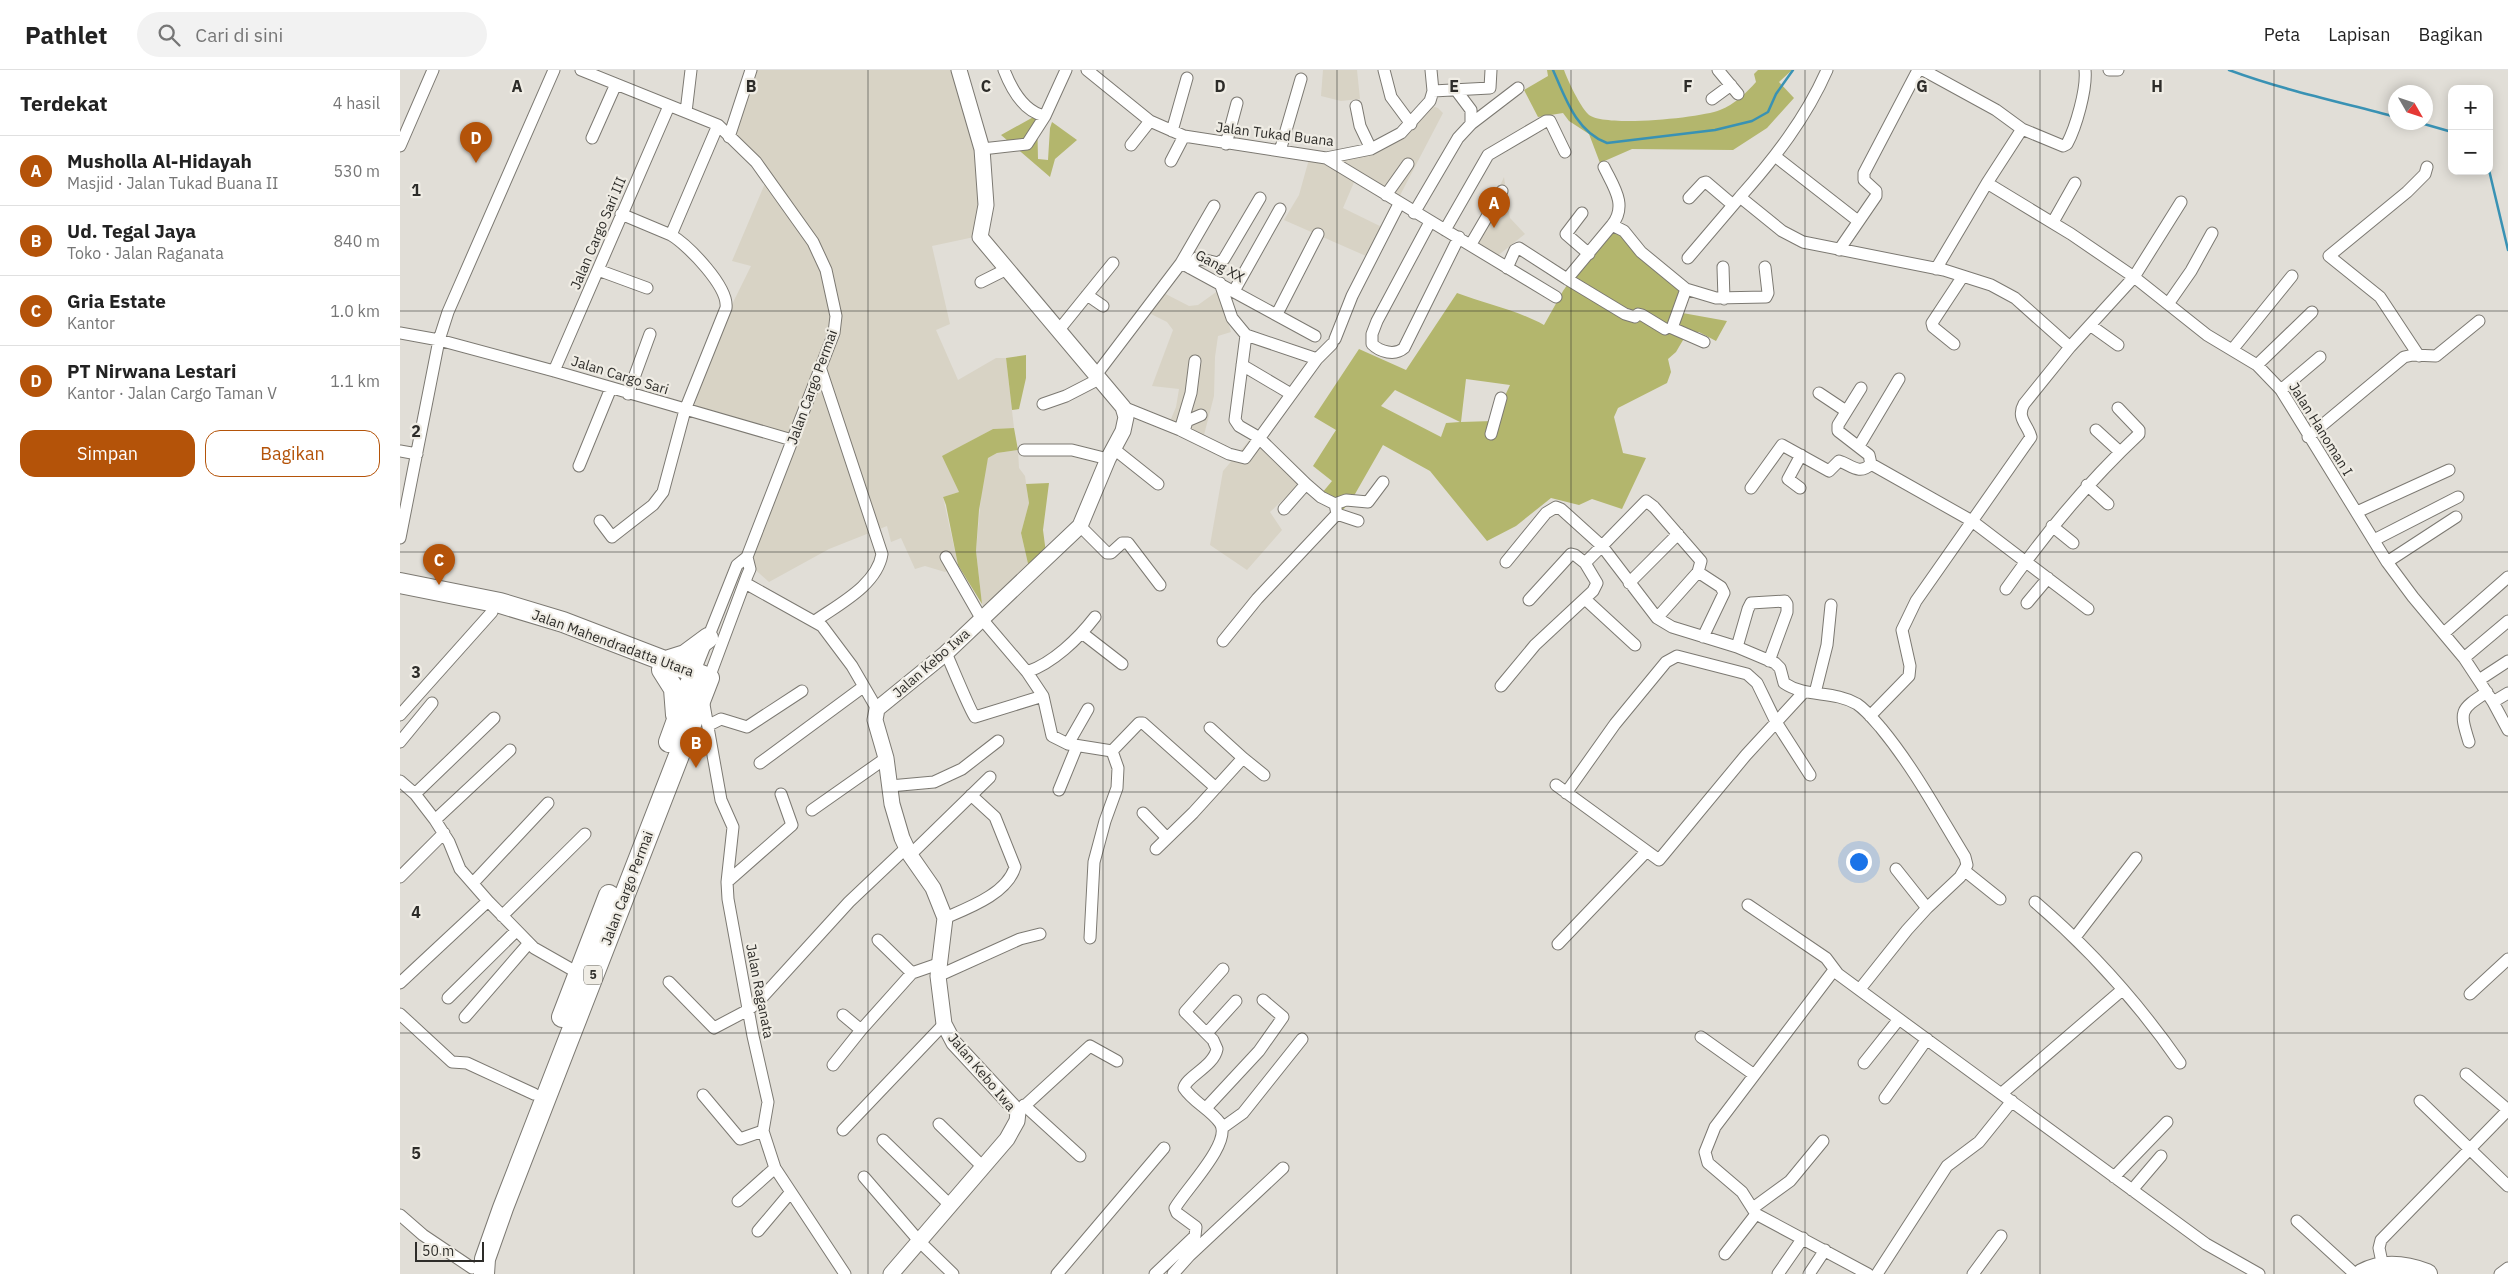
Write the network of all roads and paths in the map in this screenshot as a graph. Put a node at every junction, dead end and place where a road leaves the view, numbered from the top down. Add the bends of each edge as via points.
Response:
1 (433, 70) edge
2 (554, 70) edge
3 (580, 70) edge
4 (691, 70) edge
5 (751, 70) edge
6 (959, 70) edge
7 (1004, 70) edge
8 (1066, 70) edge
9 (1086, 70) edge
10 (1384, 70) edge
11 (1431, 70) edge
12 (1491, 70) edge
13 (1718, 70) edge
14 (1827, 70) edge
15 (1918, 70) edge
16 (1923, 70) edge
17 (2085, 70) edge
18 (2109, 70) edge
19 (2118, 70) edge
20 (1187, 78) dead end
21 (1301, 80) dead end
22 (616, 84) junction
23 (1487, 88) junction
24 (1456, 90) junction
25 (1433, 91) junction
26 (1712, 99) dead end
27 (1237, 103) dead end
28 (670, 106) junction
29 (1356, 106) dead end
30 (686, 112) junction
31 (1044, 116) junction
32 (1150, 121) junction
33 (1411, 124) junction
34 (1471, 124) junction
35 (718, 125) junction
36 (2022, 129) junction
37 (1172, 131) junction
38 (1184, 136) junction
39 (729, 137) junction
40 (592, 138) dead end
41 (1226, 144) junction
42 (1131, 145) dead end
43 (400, 146) edge
44 (982, 149) junction
45 (1371, 149) junction
46 (1280, 151) junction
47 (1565, 152) dead end
48 (1776, 157) junction
49 (1326, 158) junction
50 (1171, 162) dead end
51 (1408, 164) dead end
52 (2427, 166) dead end
53 (1604, 167) dead end
54 (1987, 182) junction
55 (2075, 182) dead end
56 (1502, 191) dead end
57 (1386, 196) junction
58 (1260, 198) dead end
59 (1689, 198) dead end
60 (1736, 201) junction
61 (2181, 202) dead end
62 (1399, 204) junction
63 (1214, 206) dead end
64 (1280, 209) dead end
65 (1582, 212) dead end
66 (1414, 213) junction
67 (621, 214) junction
68 (1858, 221) junction
69 (1430, 222) junction
70 (2053, 222) junction
71 (1612, 225) junction
72 (1444, 230) junction
73 (1318, 234) dead end
74 (2212, 234) dead end
75 (671, 235) junction
76 (1459, 237) junction
77 (1471, 244) junction
78 (1838, 250) junction
79 (1589, 254) junction
80 (1688, 258) dead end
81 (1113, 263) dead end
82 (1186, 265) junction
83 (1723, 267) dead end
84 (1765, 267) dead end
85 (1507, 268) junction
86 (1007, 269) junction
87 (1936, 269) junction
88 (598, 270) junction
89 (1964, 276) junction
90 (2292, 276) dead end
91 (2134, 277) junction
92 (1567, 279) junction
93 (981, 282) dead end
94 (1220, 284) junction
95 (646, 288) dead end
96 (1686, 289) junction
97 (1234, 291) junction
98 (1087, 295) junction
99 (1556, 297) dead end
100 (1724, 298) junction
101 (2168, 304) junction
102 (1103, 306) dead end
103 (2312, 312) dead end
104 (1277, 314) junction
105 (2480, 321) dead end
106 (2090, 325) junction
107 (1664, 329) dead end
108 (1058, 331) junction
109 (400, 333) edge
110 (650, 334) dead end
111 (1246, 335) junction
112 (1315, 336) dead end
113 (439, 340) junction
114 (1704, 342) dead end
115 (1954, 344) dead end
116 (2118, 345) dead end
117 (2070, 347) junction
118 (2232, 350) junction
119 (2419, 356) junction
120 (2320, 357) dead end
121 (1317, 359) junction
122 (1195, 361) dead end
123 (1242, 365) junction
124 (2257, 365) junction
125 (821, 370) junction
126 (554, 371) junction
127 (1098, 377) junction
128 (1899, 379) dead end
129 (611, 388) junction
130 (1861, 388) dead end
131 (2281, 390) junction
132 (1819, 393) dead end
133 (628, 394) junction
134 (1291, 394) junction
135 (1501, 398) dead end
136 (1043, 404) dead end
137 (1123, 406) junction
138 (2118, 408) dead end
139 (685, 410) junction
140 (1846, 411) junction
141 (1201, 414) dead end
142 (2096, 430) dead end
143 (1182, 431) junction
144 (1491, 434) dead end
145 (1258, 437) junction
146 (2308, 437) junction
147 (792, 440) junction
148 (1859, 446) junction
149 (1024, 450) dead end
150 (400, 451) edge
151 (2120, 452) junction
152 (417, 454) junction
153 (1111, 454) junction
154 (1801, 455) junction
155 (1871, 464) junction
156 (579, 466) dead end
157 (2449, 470) dead end
158 (1383, 482) dead end
159 (1158, 484) dead end
160 (1306, 484) junction
161 (2087, 485) junction
162 (1751, 488) dead end
163 (1800, 488) dead end
164 (2458, 497) dead end
165 (2108, 504) dead end
166 (1284, 509) dead end
167 (1336, 509) junction
168 (2357, 512) junction
169 (2456, 517) dead end
170 (600, 521) dead end
171 (1358, 521) dead end
172 (1972, 521) junction
173 (1080, 526) junction
174 (2052, 526) junction
175 (1678, 534) junction
176 (400, 538) edge
177 (2374, 540) junction
178 (2073, 543) dead end
179 (1602, 546) junction
180 (747, 557) junction
181 (946, 557) dead end
182 (2026, 561) junction
183 (1506, 562) dead end
184 (2387, 562) junction
185 (1585, 563) junction
186 (1698, 572) junction
187 (2508, 577) edge
188 (2048, 578) junction
189 (1629, 582) junction
190 (400, 583) edge
191 (745, 583) junction
192 (1160, 585) dead end
193 (2006, 589) dead end
194 (400, 594) edge
195 (1586, 599) junction
196 (1529, 600) dead end
197 (2027, 603) dead end
198 (1831, 605) dead end
199 (2088, 609) dead end
200 (720, 610) junction
201 (492, 612) junction
202 (732, 616) junction
203 (1095, 617) dead end
204 (981, 618) junction
205 (1657, 618) junction
206 (815, 621) junction
207 (2508, 621) edge
208 (1082, 633) junction
209 (2444, 633) junction
210 (1703, 637) junction
211 (708, 638) junction
212 (1223, 641) dead end
213 (1634, 645) dead end
214 (1736, 647) junction
215 (946, 653) junction
216 (2464, 658) junction
217 (1769, 661) junction
218 (2508, 661) edge
219 (1122, 664) dead end
220 (664, 665) junction
221 (1027, 672) junction
222 (2479, 680) junction
223 (700, 684) junction
224 (1501, 686) dead end
225 (863, 687) junction
226 (802, 691) dead end
227 (1809, 693) junction
228 (2508, 693) edge
229 (1043, 696) junction
230 (2490, 697) junction
231 (432, 703) dead end
232 (1088, 709) dead end
233 (877, 710) junction
234 (400, 715) edge
235 (1870, 716) junction
236 (494, 718) dead end
237 (1776, 722) junction
238 (675, 725) junction
239 (709, 725) junction
240 (1210, 728) dead end
241 (2508, 730) edge
242 (998, 741) dead end
243 (400, 742) edge
244 (2469, 742) dead end
245 (1073, 745) junction
246 (510, 750) dead end
247 (1112, 751) junction
248 (886, 758) junction
249 (1243, 758) junction
250 (760, 763) dead end
251 (1264, 775) dead end
252 (1810, 775) dead end
253 (990, 777) dead end
254 (400, 781) edge
255 (1556, 785) dead end
256 (890, 786) junction
257 (1216, 788) junction
258 (1059, 790) dead end
259 (1566, 793) junction
260 (415, 794) junction
261 (782, 794) dead end
262 (971, 795) junction
263 (548, 803) dead end
264 (812, 810) dead end
265 (1143, 813) dead end
266 (435, 820) junction
267 (444, 834) junction
268 (585, 834) dead end
269 (1167, 838) junction
270 (1156, 849) dead end
271 (908, 851) junction
272 (1646, 852) junction
273 (2136, 858) dead end
274 (1896, 869) dead end
275 (1965, 871) junction
276 (400, 877) edge
277 (727, 882) junction
278 (474, 883) junction
279 (2000, 899) dead end
280 (488, 901) junction
281 (2035, 902) dead end
282 (1748, 905) dead end
283 (1927, 908) junction
284 (502, 916) junction
285 (945, 918) junction
286 (516, 931) junction
287 (1040, 934) dead end
288 (2076, 936) junction
289 (1090, 938) dead end
290 (878, 940) dead end
291 (529, 943) junction
292 (1558, 944) dead end
293 (2508, 960) edge
294 (1223, 969) dead end
295 (938, 970) junction
296 (1834, 970) junction
297 (578, 973) junction
298 (912, 973) junction
299 (669, 982) dead end
300 (400, 983) edge
301 (1860, 989) junction
302 (2122, 990) junction
303 (2470, 994) dead end
304 (448, 998) dead end
305 (1263, 1000) dead end
306 (1236, 1001) dead end
307 (748, 1010) junction
308 (400, 1014) edge
309 (843, 1015) dead end
310 (465, 1017) dead end
311 (1899, 1019) junction
312 (944, 1024) junction
313 (861, 1030) junction
314 (1207, 1033) junction
315 (1701, 1036) dead end
316 (1302, 1039) dead end
317 (1927, 1039) junction
318 (1117, 1061) dead end
319 (1864, 1063) dead end
320 (2180, 1063) dead end
321 (833, 1065) dead end
322 (1753, 1074) junction
323 (2466, 1074) dead end
324 (534, 1094) junction
325 (2002, 1094) junction
326 (703, 1095) dead end
327 (1885, 1098) dead end
328 (2012, 1101) junction
329 (2420, 1101) dead end
330 (1206, 1108) junction
331 (1021, 1109) junction
332 (2508, 1110) edge
333 (2167, 1122) dead end
334 (939, 1124) dead end
335 (1222, 1128) junction
336 (842, 1130) dead end
337 (763, 1131) junction
338 (883, 1140) dead end
339 (1823, 1141) dead end
340 (1164, 1148) dead end
341 (2470, 1149) junction
342 (1080, 1156) dead end
343 (2161, 1156) dead end
344 (775, 1168) junction
345 (984, 1168) junction
346 (1283, 1168) dead end
347 (2114, 1177) junction
348 (864, 1178) dead end
349 (2508, 1186) edge
350 (2132, 1190) junction
351 (790, 1193) junction
352 (738, 1201) dead end
353 (951, 1206) junction
354 (1755, 1211) junction
355 (400, 1215) edge
356 (2297, 1221) dead end
357 (758, 1232) dead end
358 (2001, 1236) dead end
359 (1803, 1238) junction
360 (920, 1242) junction
361 (1825, 1250) junction
362 (1185, 1252) junction
363 (1725, 1254) dead end
364 (2383, 1267) junction
365 (2508, 1268) edge
366 (481, 1270) edge
367 (845, 1274) edge
368 (891, 1274) edge
369 (953, 1274) edge
370 (1057, 1274) edge
371 (1155, 1274) edge
372 (1173, 1274) edge
373 (1778, 1274) edge
374 (1809, 1274) edge
375 (1868, 1274) edge
376 (1877, 1274) edge
377 (1974, 1274) edge
378 (2259, 1274) edge
379 (2355, 1274) edge
380 (2362, 1274) edge
381 (2427, 1274) edge
382 (2500, 1274) edge

1 - 43 street
2 - 113 street via 448,312
3 - 22 street, Jalan Cargo Permai
4 - 30 street
5 - 39 street
6 - 44 street
7 - 31 street via 1017,95 1033,112
8 - 31 street
9 - 32 street, Jalan Tukad Buana
10 - 33 street via 1391,97
11 - 25 street
12 - 23 street
13 - 26 street via 1734,89
14 - 48 street via 1808,108
15 - 68 street via 1864,173 1864,180 1877,193
16 - 36 street via 1996,110
17 - 36 street via 2085,84 2066,146 2058,146
18 - 19 street
20 - 37 street
21 - 46 street
22 - 28 street, Jalan Cargo Permai
22 - 40 street
23 - 24 street
23 - 34 street via 1514,91
24 - 25 street
24 - 34 street via 1472,110
25 - 33 street, Jalan Tukad Buana via 1426,108
27 - 41 street
28 - 30 street, Jalan Cargo Permai
28 - 67 street, Jalan Cargo Sari III
29 - 45 street via 1360,126
30 - 35 street, Jalan Cargo Permai
31 - 44 street via 1024,146
32 - 37 street, Jalan Tukad Buana
32 - 42 street
33 - 45 street, Jalan Tukad Buana via 1392,139
34 - 66 street via 1453,145
35 - 39 street, Jalan Cargo Permai
35 - 75 street
36 - 54 street
37 - 38 street, Jalan Tukad Buana
38 - 41 street, Jalan Tukad Buana
38 - 50 street
39 - 125 street, Jalan Cargo Permai via 756,162 813,242 823,264 836,316 834,333
41 - 46 street, Jalan Tukad Buana
44 - 86 street via 986,205 980,236
45 - 49 street, Jalan Tukad Buana
46 - 49 street, Jalan Tukad Buana
47 - 72 street via 1548,120 1488,156
48 - 60 street
48 - 68 street
49 - 57 street
51 - 57 street
52 - 119 street via 2425,174 2408,192 2329,256 2380,297
53 - 71 street via 1620,202
54 - 70 street, Jalan Hanoman I
54 - 87 street
55 - 70 street
56 - 77 street
57 - 62 street
58 - 82 street via 1224,259 1218,263 1197,258
59 - 60 street via 1706,182
60 - 78 street via 1794,238
60 - 80 street
61 - 91 street
62 - 66 street
62 - 121 street via 1352,296 1334,342
63 - 82 street
64 - 97 street
65 - 79 street via 1566,234
66 - 69 street
67 - 75 street
67 - 88 street, Jalan Cargo Sari III
68 - 78 street
69 - 72 street
69 - 76 street via 1377,321 1372,334 1372,344 1376,349 1392,352 1404,348
70 - 91 street, Jalan Hanoman I
71 - 79 street
71 - 96 street via 1624,231 1641,252
72 - 76 street
73 - 104 street
74 - 101 street
75 - 139 street via 694,254 723,293 727,304
76 - 77 street
77 - 85 street
78 - 87 street
79 - 92 street
81 - 98 street
82 - 94 street, Gang XX
82 - 127 street, Gang XX
83 - 100 street
84 - 100 street via 1766,297
85 - 92 street via 1514,250 1519,248
85 - 99 street
86 - 93 street
86 - 108 street
87 - 89 street
88 - 95 street
88 - 126 street, Jalan Cargo Sari III
89 - 115 street via 1932,323
89 - 117 street via 2015,298
90 - 118 street
91 - 101 street, Jalan Hanoman I
91 - 106 street
92 - 107 street via 1625,314 1642,315
94 - 97 street, Gang XX
94 - 111 street via 1232,318
96 - 100 street
96 - 114 street via 1672,327 1674,331
97 - 104 street, Gang XX
98 - 102 street
98 - 108 street
101 - 118 street, Jalan Hanoman I
103 - 124 street
104 - 112 street, Gang XX
105 - 119 street via 2436,356
106 - 116 street
106 - 117 street
108 - 127 street
109 - 113 street, Jalan Cargo Sari
110 - 133 street
111 - 121 street
111 - 123 street
113 - 126 street, Jalan Cargo Sari
113 - 152 street
117 - 172 street via 2021,410 2023,424 2030,437
118 - 124 street, Jalan Hanoman I
119 - 146 street via 2404,357
120 - 131 street
121 - 134 street
122 - 143 street
123 - 134 street
123 - 145 street via 1236,423
124 - 131 street, Jalan Hanoman I
125 - 147 street, Jalan Cargo Permai
125 - 206 street via 882,554 881,564 872,578
126 - 129 street, Jalan Cargo Sari
127 - 136 street via 1066,396
127 - 137 street
128 - 148 street
129 - 133 street, Jalan Cargo Sari
129 - 156 street
130 - 140 street
131 - 146 street, Jalan Hanoman I
132 - 140 street
133 - 139 street, Jalan Cargo Sari
134 - 145 street
135 - 144 street
137 - 143 street
137 - 153 street, Jalan Kebo Iwa via 1125,424
138 - 151 street via 2140,432
139 - 147 street, Jalan Cargo Sari
139 - 170 street via 665,487 653,505 612,536
140 - 148 street via 1838,431
141 - 143 street via 1188,421
142 - 151 street
143 - 145 street via 1229,454 1245,458
145 - 160 street
146 - 168 street, Jalan Hanoman I
147 - 180 street, Jalan Cargo Permai
148 - 155 street via 1869,455
149 - 153 street
150 - 152 street
151 - 161 street
152 - 176 street
153 - 159 street
153 - 173 street, Jalan Kebo Iwa
154 - 155 street via 1829,471 1839,461 1855,469
154 - 162 street via 1786,446 1779,446
154 - 163 street via 1788,479
155 - 172 street
157 - 168 street
158 - 167 street via 1368,502 1346,500
160 - 166 street
160 - 167 street
161 - 165 street
161 - 174 street
164 - 177 street
167 - 171 street
167 - 212 street
168 - 177 street, Jalan Hanoman I
169 - 184 street
172 - 182 street
172 - 235 street via 1926,585 1904,624 1902,635 1910,666 1909,676
173 - 192 street via 1107,553 1122,543 1128,544
173 - 204 street, Jalan Kebo Iwa
174 - 178 street
174 - 182 street
175 - 179 street via 1646,501
175 - 186 street via 1701,561
175 - 189 street
177 - 184 street, Jalan Hanoman I
179 - 183 street via 1556,507 1546,512
179 - 185 street
179 - 189 street
180 - 191 street, Jalan Cargo Permai via 750,569
180 - 200 street, Jalan Cargo Permai via 737,565
181 - 204 street
182 - 188 street
182 - 193 street
184 - 209 street, Jalan Hanoman I
185 - 195 street via 1597,583
185 - 196 street via 1571,554
186 - 205 street
186 - 210 street via 1721,587 1724,593
187 - 209 street
188 - 197 street
188 - 199 street
189 - 205 street
190 - 220 highway, Jalan Mahendradatta Utara via 500,603 571,624
191 - 202 street, Jalan Cargo Permai
191 - 206 street
194 - 201 highway, Jalan Mahendradatta Utara
195 - 213 street
195 - 224 street via 1535,645
198 - 227 street via 1827,645
200 - 202 street
200 - 211 street, Jalan Cargo Permai
201 - 220 highway, Jalan Mahendradatta Utara
201 - 234 street
202 - 223 street, Jalan Cargo Permai
203 - 208 street
204 - 215 street, Jalan Kebo Iwa
204 - 221 street
205 - 210 street via 1672,627
206 - 225 street via 835,636
207 - 216 street
208 - 219 street
208 - 221 street via 1046,662
209 - 216 street, Jalan Hanoman I
210 - 214 street
211 - 220 highway
211 - 223 street, Jalan Cargo Permai
214 - 217 street
214 - 217 street via 1751,603 1784,601 1787,612
215 - 229 street via 976,717
215 - 233 street, Jalan Kebo Iwa
216 - 222 street, Jalan Hanoman I
217 - 227 street via 1780,668 1784,683
218 - 222 street
220 - 223 highway, Jalan Mahendradatta Utara
220 - 238 highway via 674,692
221 - 229 street
222 - 230 street, Jalan Hanoman I
223 - 238 highway, Jalan Cargo Permai / 5
223 - 239 street, Jalan Raganata
223 - 366 highway, Jalan Cargo Permai / 5
225 - 233 street
225 - 250 street
226 - 239 street via 746,727 721,719
227 - 235 street via 1823,692 1852,701
227 - 237 street
228 - 230 street
229 - 245 street via 1052,736
230 - 241 street, Jalan Hanoman I
230 - 244 street via 2467,705 2464,710
231 - 243 street
232 - 245 street
233 - 248 street via 875,720
235 - 275 street via 1896,747 1965,857
236 - 260 street
237 - 252 street
237 - 259 street via 1751,676 1673,657 1616,724
237 - 272 street via 1663,856 1656,859
238 - 297 highway, Jalan Cargo Permai / 5
239 - 277 street, Jalan Raganata via 721,800 733,827
240 - 249 street
242 - 256 street via 962,768 934,782
245 - 247 street
245 - 258 street
246 - 266 street
247 - 257 street via 1138,723 1143,723
247 - 289 street via 1118,768 1117,788 1094,862
248 - 256 street
248 - 264 street
249 - 251 street
249 - 257 street
253 - 262 street
254 - 260 street
255 - 259 street
256 - 271 street via 892,804
257 - 269 street
259 - 272 street
260 - 266 street
261 - 277 street via 792,825
262 - 271 street
262 - 285 street via 995,817 1015,867 998,890
263 - 278 street
265 - 269 street
266 - 267 street
267 - 276 street
267 - 278 street via 460,869
268 - 284 street
269 - 270 street
271 - 285 street via 933,888
271 - 307 street via 849,902
272 - 292 street
273 - 288 street
274 - 283 street
275 - 279 street
275 - 283 street
277 - 307 street, Jalan Raganata
278 - 280 street
280 - 284 street
280 - 300 street
281 - 288 street
282 - 296 street via 1826,958
283 - 301 street
284 - 286 street
285 - 295 street, Jalan Kebo Iwa
286 - 291 street
286 - 304 street
287 - 295 street
288 - 302 street
290 - 298 street
291 - 297 street
291 - 310 street
293 - 303 street
294 - 314 street via 1185,1012
295 - 298 street
295 - 312 street, Jalan Kebo Iwa
296 - 301 street
296 - 322 street
297 - 324 highway, Jalan Cargo Permai / 5
298 - 313 street
299 - 307 street via 714,1028
301 - 311 street
302 - 320 street
302 - 325 street
305 - 330 street via 1283,1016 1259,1051
306 - 314 street
307 - 337 street, Jalan Raganata via 768,1102
308 - 324 street via 449,1060 467,1063
309 - 313 street
311 - 317 street
311 - 319 street
312 - 331 street, Jalan Kebo Iwa via 954,1043
312 - 336 street
313 - 321 street
314 - 330 street via 1217,1046 1216,1054 1184,1088
315 - 322 street
316 - 335 street via 1243,1114
317 - 325 street
317 - 327 street
318 - 331 street via 1090,1046
322 - 354 street via 1715,1127 1704,1152 1708,1163 1742,1192
323 - 332 street
324 - 366 highway, Jalan Cargo Permai / 5 via 472,1257
325 - 328 street
326 - 337 street via 740,1139
328 - 347 street
328 - 376 street via 1979,1142 1947,1166
329 - 341 street
330 - 335 street
331 - 342 street
331 - 345 street, Jalan Kebo Iwa via 1007,1139
332 - 341 street
333 - 347 street
334 - 345 street
335 - 362 street via 1221,1141 1214,1153 1175,1208 1196,1227 1197,1232
337 - 344 street, Jalan Raganata
338 - 353 street
339 - 354 street via 1794,1177
340 - 370 street
341 - 349 street
341 - 364 street via 2381,1240 2379,1248
343 - 350 street
344 - 351 street, Jalan Raganata
344 - 352 street
345 - 353 street, Jalan Kebo Iwa
346 - 362 street
347 - 350 street
348 - 360 street
350 - 378 street via 2206,1244
351 - 357 street
351 - 367 street, Jalan Raganata
353 - 360 street, Jalan Kebo Iwa
354 - 359 street
354 - 363 street
355 - 366 street via 423,1235
356 - 379 street
358 - 377 street
359 - 361 street
359 - 373 street
360 - 368 street, Jalan Kebo Iwa
360 - 369 street
361 - 374 street
361 - 375 street
362 - 371 street
362 - 372 street
364 - 380 highway
364 - 381 highway via 2412,1269
365 - 382 street

